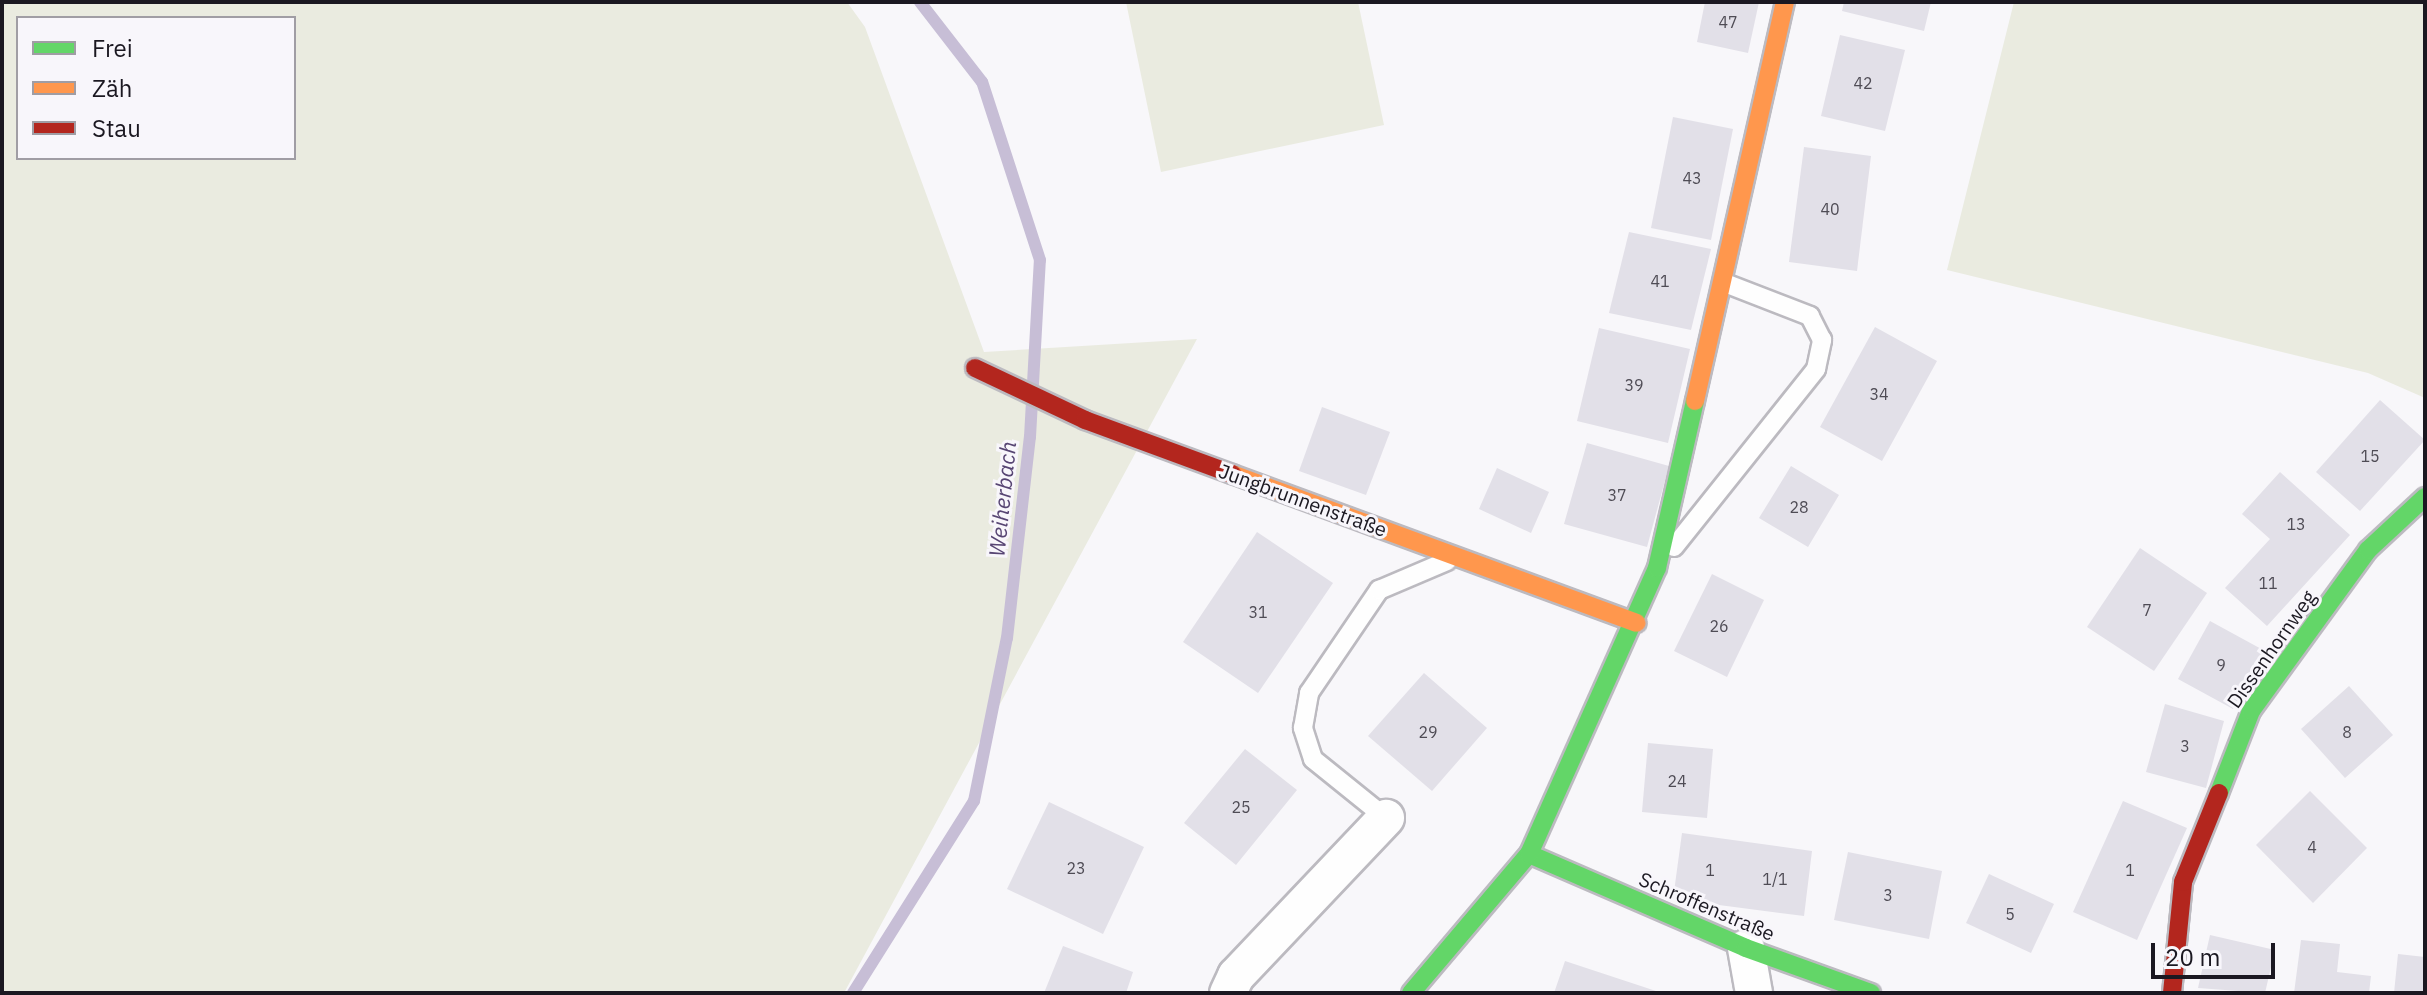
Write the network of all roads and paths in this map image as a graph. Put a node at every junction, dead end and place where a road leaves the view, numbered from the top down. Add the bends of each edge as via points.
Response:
1 (1785, 2) edge
2 (1725, 283) junction
3 (975, 368) dead end
4 (2425, 497) edge
5 (1458, 558) junction
6 (1657, 568) junction
7 (1636, 623) junction
8 (1386, 818) joint
9 (1529, 854) junction
10 (1746, 948) junction
11 (1228, 993) edge
12 (1411, 993) edge
13 (1754, 993) edge
14 (1871, 993) edge
15 (2172, 993) edge

1 - 2 street
2 - 6 street
2 - 6 lane via 1810,316 1822,340 1816,369
3 - 5 street, Jungbrunnenstraße via 1085,420
4 - 15 street, Dissenhornweg via 2368,550 2251,711 2183,882
5 - 7 street, Jungbrunnenstraße
5 - 8 lane via 1379,590 1309,693 1303,728 1313,759
6 - 7 street
7 - 9 street
8 - 11 street via 1236,976
9 - 10 street, Schroffenstraße
9 - 12 street
10 - 13 street
10 - 14 street, Schroffenstraße

